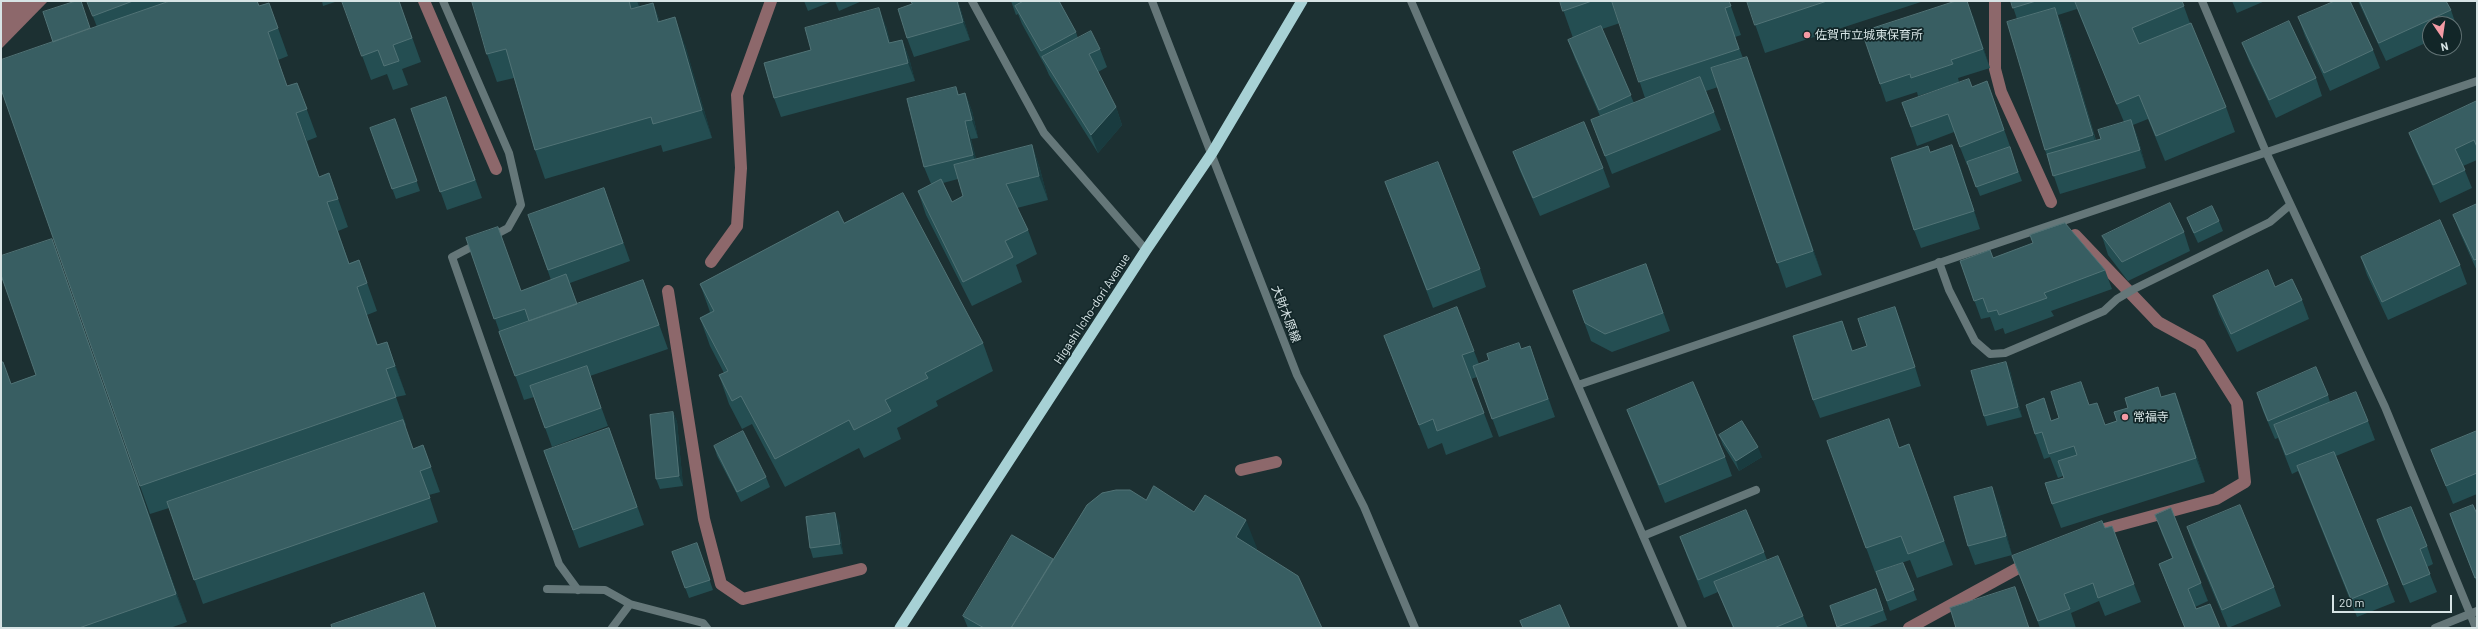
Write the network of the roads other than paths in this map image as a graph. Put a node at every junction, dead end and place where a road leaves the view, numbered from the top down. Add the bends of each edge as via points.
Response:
1 (443, 1) edge
2 (972, 1) edge
3 (1152, 1) edge
4 (1302, 1) edge
5 (1411, 1) edge
6 (2202, 1) edge
7 (2477, 81) edge
8 (2266, 152) junction
9 (1212, 153) junction
10 (2290, 205) junction
11 (1146, 250) junction
12 (1939, 262) junction
13 (1578, 385) junction
14 (1756, 490) dead end
15 (1643, 536) junction
16 (547, 589) dead end
17 (578, 590) junction
18 (630, 604) junction
19 (2474, 612) edge
20 (612, 628) edge
21 (707, 628) edge
22 (900, 628) edge
23 (1415, 628) edge
24 (1683, 628) edge
25 (2434, 628) edge
26 (2476, 628) edge

1 - 17 street via 509,153 521,205 508,228 452,257 559,564
2 - 11 street via 1044,133
3 - 9 street, 大財木原線
4 - 9 highway, Higashi Icho-dori Avenue
5 - 13 street
6 - 8 street
7 - 8 street
8 - 10 street
8 - 12 street
9 - 11 highway, Higashi Icho-dori Avenue
9 - 23 street, 大財木原線 via 1297,375 1364,507
10 - 12 street via 2270,222 2134,289 2104,311 2005,353 1990,354 1974,341 1949,290
10 - 19 street via 2385,407
11 - 22 highway, Higashi Icho-dori Avenue
12 - 13 street
13 - 15 street
14 - 15 street
15 - 24 street
16 - 17 street
17 - 18 street via 605,590
18 - 20 street
18 - 21 street via 703,623
19 - 25 street
19 - 26 street

